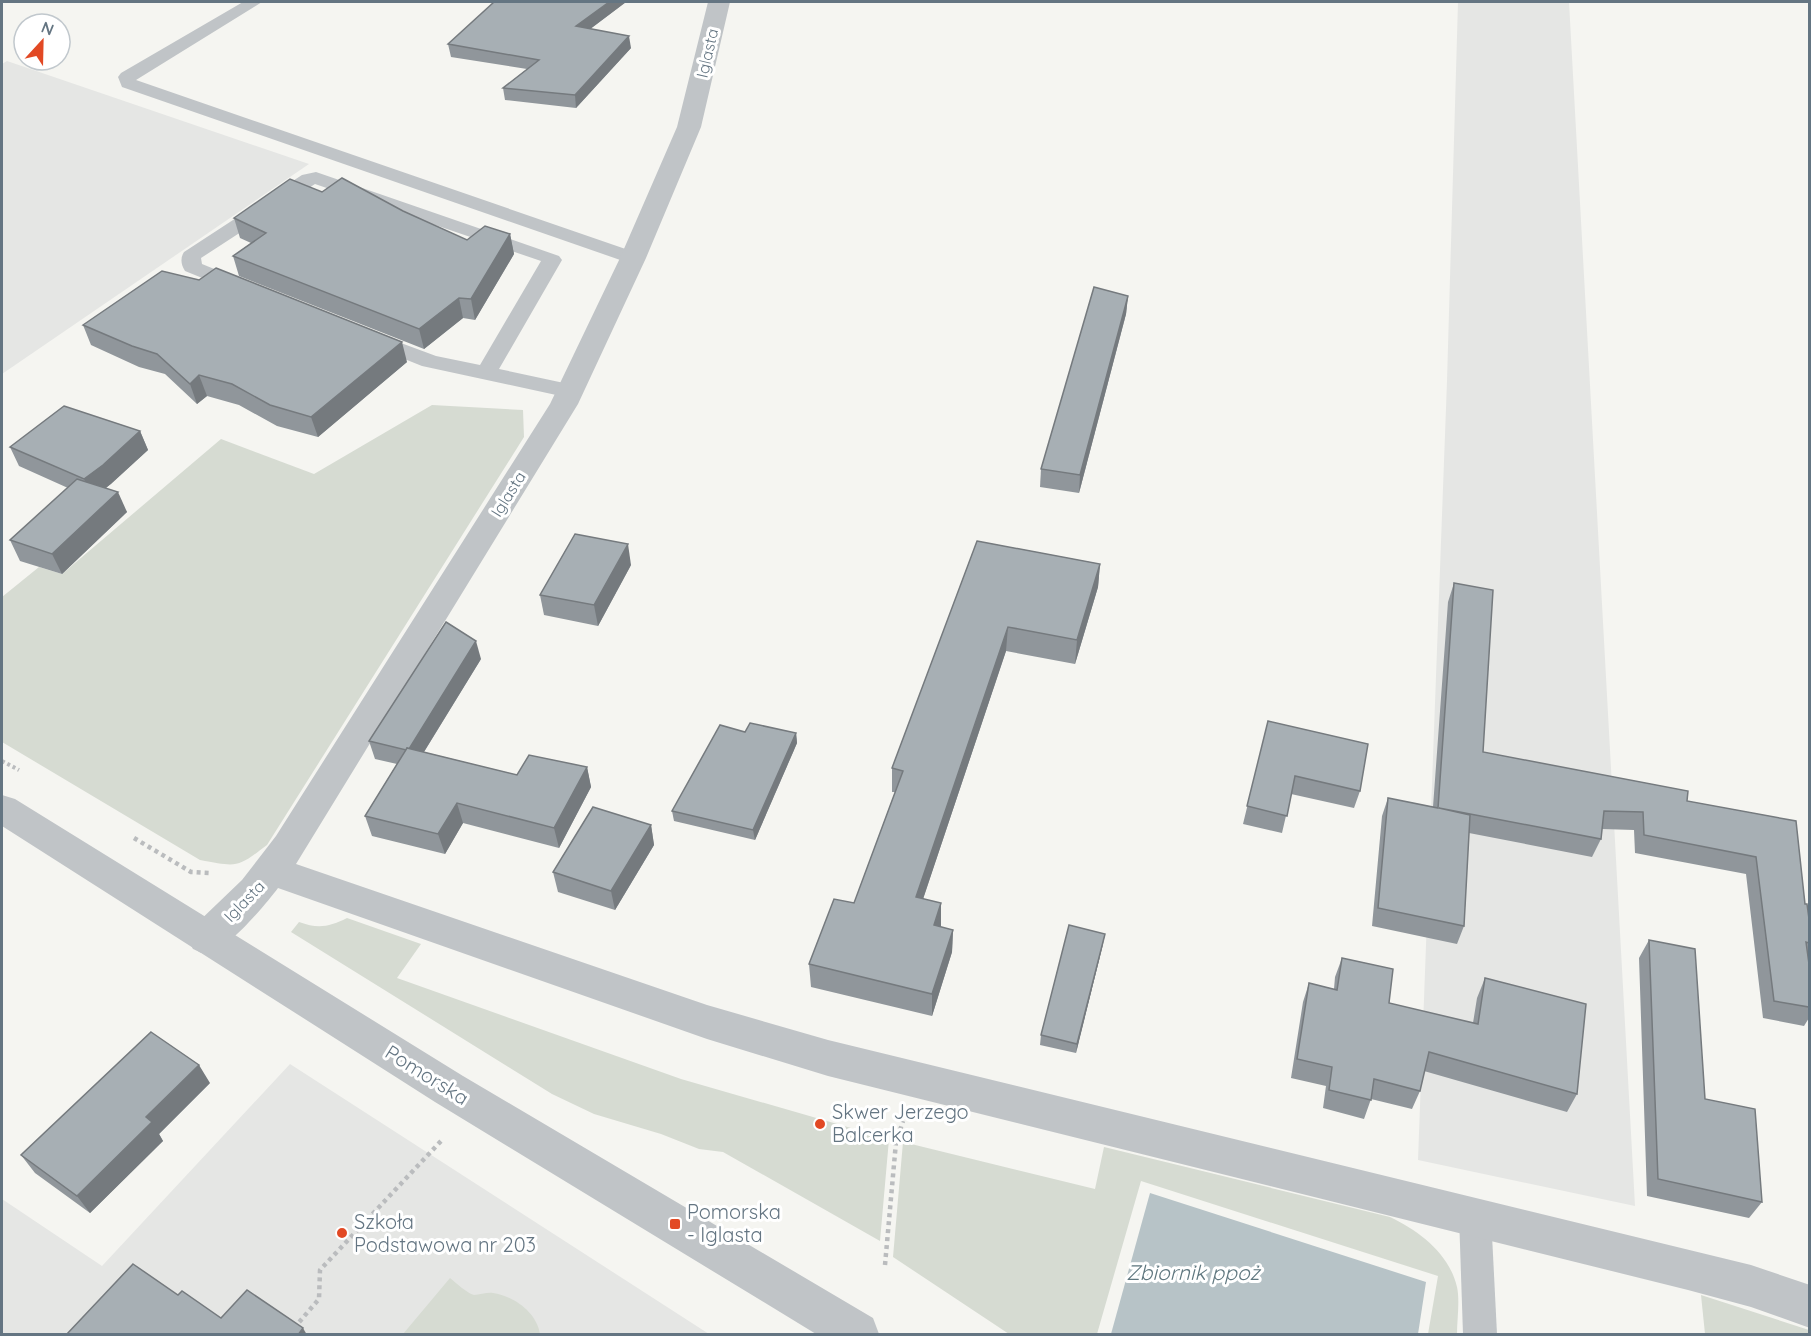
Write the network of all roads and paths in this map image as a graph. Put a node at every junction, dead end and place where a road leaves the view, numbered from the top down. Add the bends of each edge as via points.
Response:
1 (254, 2) edge
2 (719, 2) edge
3 (633, 258) junction
4 (257, 293) edge
5 (355, 331) edge
6 (486, 373) junction
7 (570, 391) junction
8 (2, 810) edge
9 (272, 871) junction
10 (206, 938) junction
11 (916, 1080) junction
12 (442, 1140) dead end
13 (1475, 1215) junction
14 (885, 1265) dead end
15 (1809, 1307) edge
16 (290, 1333) edge
17 (857, 1335) edge
18 (1480, 1335) edge

1 - 3 lane via 127,77 128,83
2 - 3 street, Iglasta via 689,127
3 - 7 street, Iglasta
4 - 6 lane via 192,267 191,256 316,178 548,257 552,260
5 - 6 lane via 430,361
6 - 7 lane
7 - 9 street, Iglasta
8 - 10 street, Pomorska
9 - 10 street, Iglasta
9 - 11 street via 707,1022
10 - 17 street, Pomorska
11 - 13 street
11 - 14 path via 896,1142
12 - 16 path via 320,1270 319,1299
13 - 15 street via 1699,1272
13 - 18 lane

